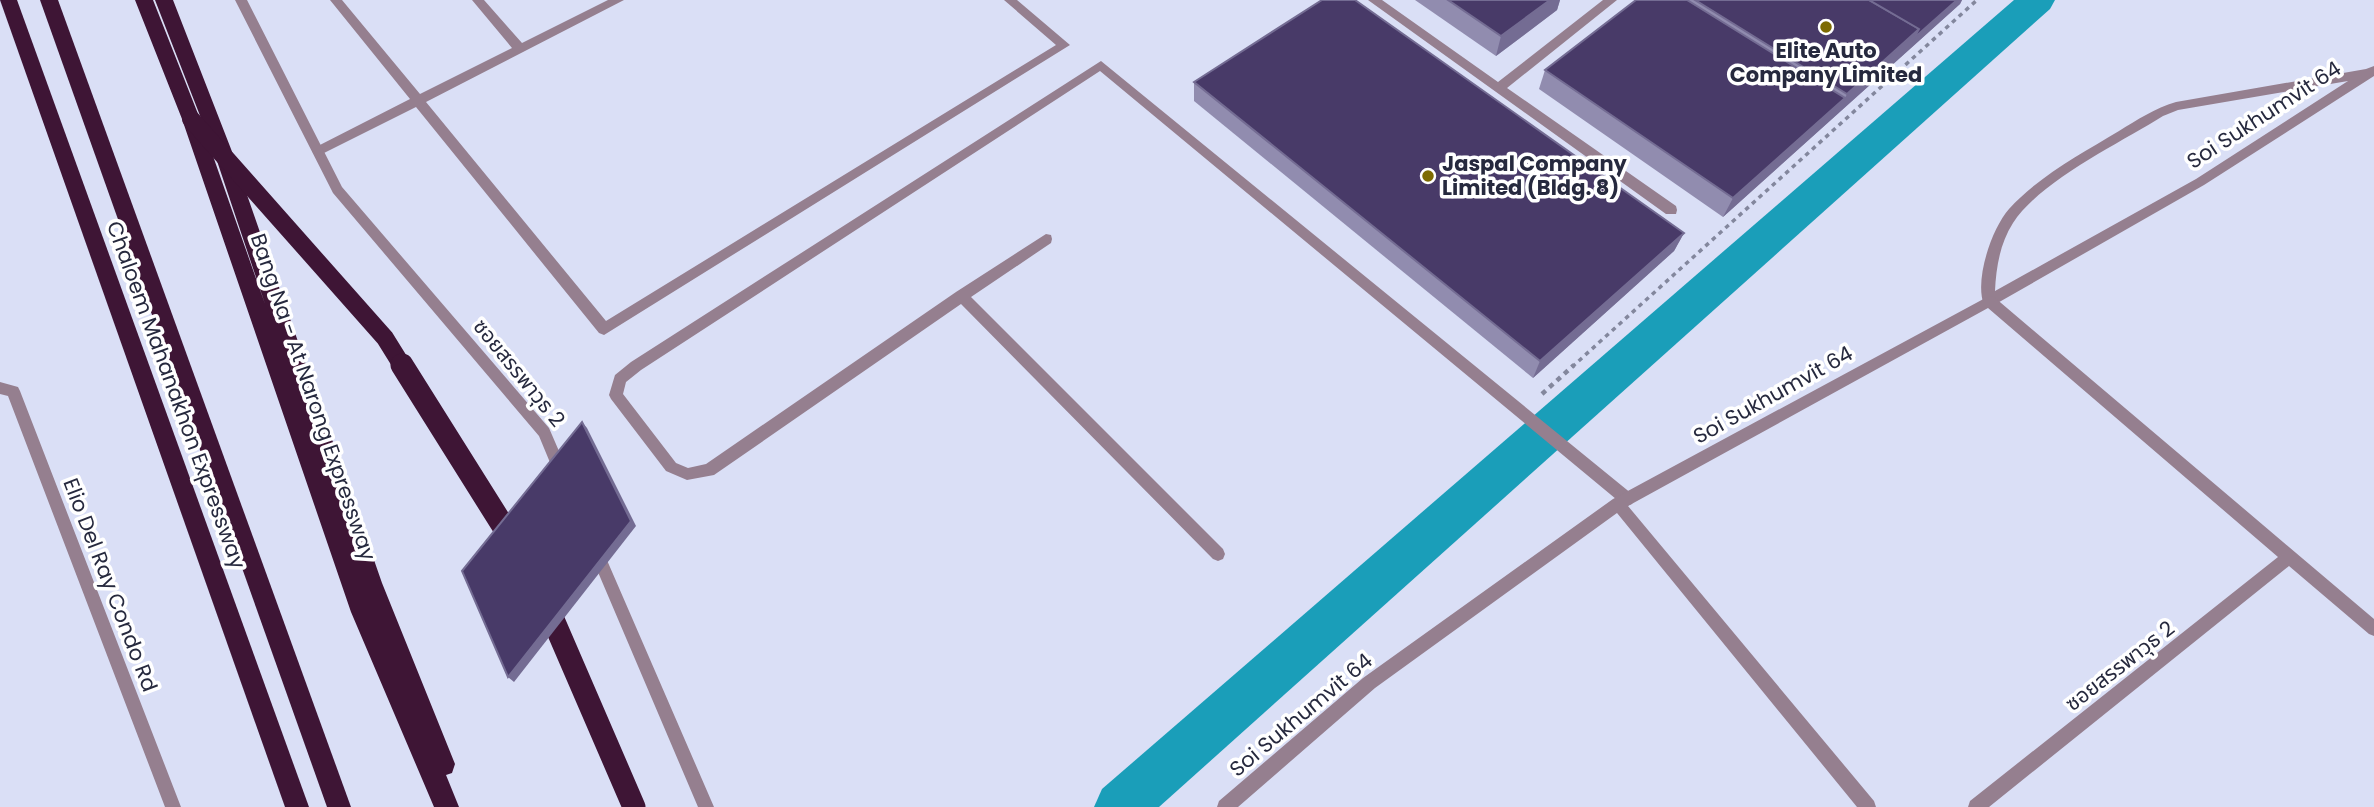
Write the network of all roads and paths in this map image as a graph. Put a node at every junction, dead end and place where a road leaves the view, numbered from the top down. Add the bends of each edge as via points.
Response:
1 (9, 0) edge
2 (49, 0) edge
3 (144, 0) edge
4 (164, 0) edge
5 (241, 0) edge
6 (478, 0) edge
7 (618, 0) edge
8 (1010, 0) edge
9 (1374, 0) edge
10 (1611, 0) edge
11 (1977, 0) edge
12 (342, 2) edge
13 (520, 49) junction
14 (2372, 71) edge
15 (1498, 88) junction
16 (418, 101) junction
17 (191, 119) junction
18 (318, 151) junction
19 (1671, 210) dead end
20 (1046, 239) dead end
21 (961, 296) junction
22 (1989, 300) junction
23 (0, 388) edge
24 (1528, 415) junction
25 (566, 482) edge
26 (1622, 502) junction
27 (587, 532) edge
28 (1218, 554) dead end
29 (2290, 556) junction
30 (2374, 629) edge
31 (173, 807) edge
32 (297, 807) edge
33 (339, 807) edge
34 (447, 807) edge
35 (461, 807) edge
36 (634, 807) edge
37 (706, 807) edge
38 (1225, 807) edge
39 (1868, 807) edge
40 (1976, 807) edge

1 - 32 highway, Chaloem Mahanakhon Expressway
2 - 33 highway
3 - 17 highway, Bang Na - At Narong Expressway
4 - 35 highway via 222,149 371,583
5 - 18 street, ซอยสรรพาวุธ 2
6 - 13 street
7 - 13 street
8 - 16 street via 1064,45 604,329
9 - 15 street
10 - 15 street
11 - 24 path
12 - 16 street
13 - 16 street
14 - 22 street, Soi Sukhumvit 64 via 2200,181
14 - 22 street via 2176,106 2159,113 2035,191 2010,216 1987,275
15 - 19 street
16 - 18 street
17 - 34 highway, Bang Na - At Narong Expressway via 362,612
17 - 36 highway, bridge via 385,338 531,570
18 - 25 street, ซอยสรรพาวุธ 2 via 337,190 544,432
20 - 21 street
21 - 24 street via 709,470 687,474 671,467 616,395 620,379 636,366 1101,65
21 - 28 street
22 - 26 street, Soi Sukhumvit 64
22 - 29 street
23 - 31 street, Elio Del Ray Condo Rd via 13,391
24 - 26 street
26 - 38 street, Soi Sukhumvit 64 via 1369,683
26 - 39 street
27 - 37 street
29 - 30 street
29 - 40 street, ซอยสรรพาวุธ 2

